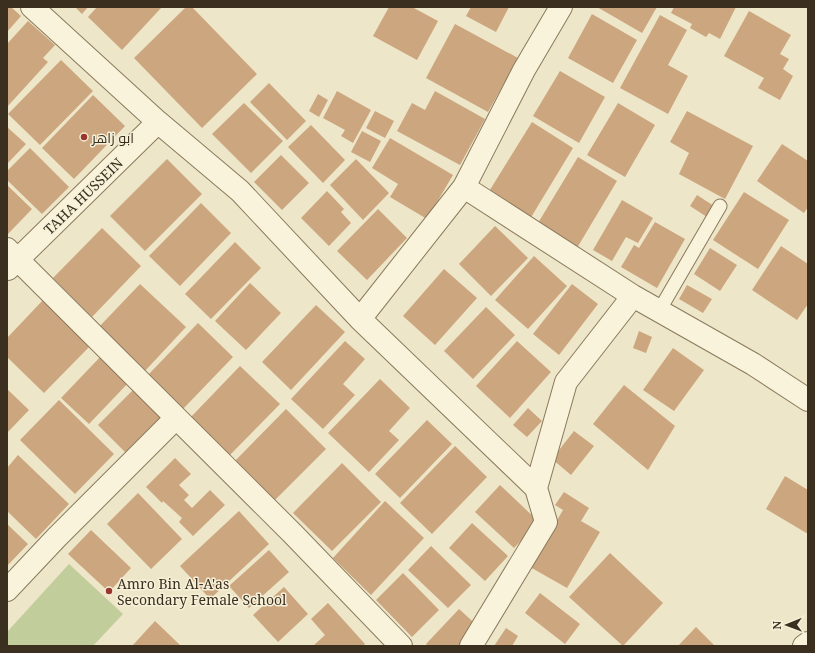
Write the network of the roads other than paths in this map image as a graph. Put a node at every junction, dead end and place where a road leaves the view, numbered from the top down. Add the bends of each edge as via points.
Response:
1 (32, 7) edge
2 (561, 7) edge
3 (158, 122) junction
4 (464, 187) junction
5 (720, 206) dead end
6 (11, 259) edge
7 (634, 296) junction
8 (659, 311) junction
9 (360, 319) junction
10 (808, 400) edge
11 (175, 419) junction
12 (536, 488) junction
13 (7, 590) edge
14 (808, 643) edge
15 (402, 646) edge
16 (470, 646) edge
17 (804, 646) edge

1 - 3 street
2 - 4 street via 524,70
3 - 6 street, TAHA HUSSEIN
3 - 9 street via 240,191
4 - 7 street
4 - 9 street
5 - 8 lane
6 - 11 street
7 - 8 street
7 - 12 street via 566,382
8 - 10 street via 753,364
9 - 12 street
11 - 13 street
11 - 15 street via 293,534
12 - 16 street via 546,522
14 - 17 street

